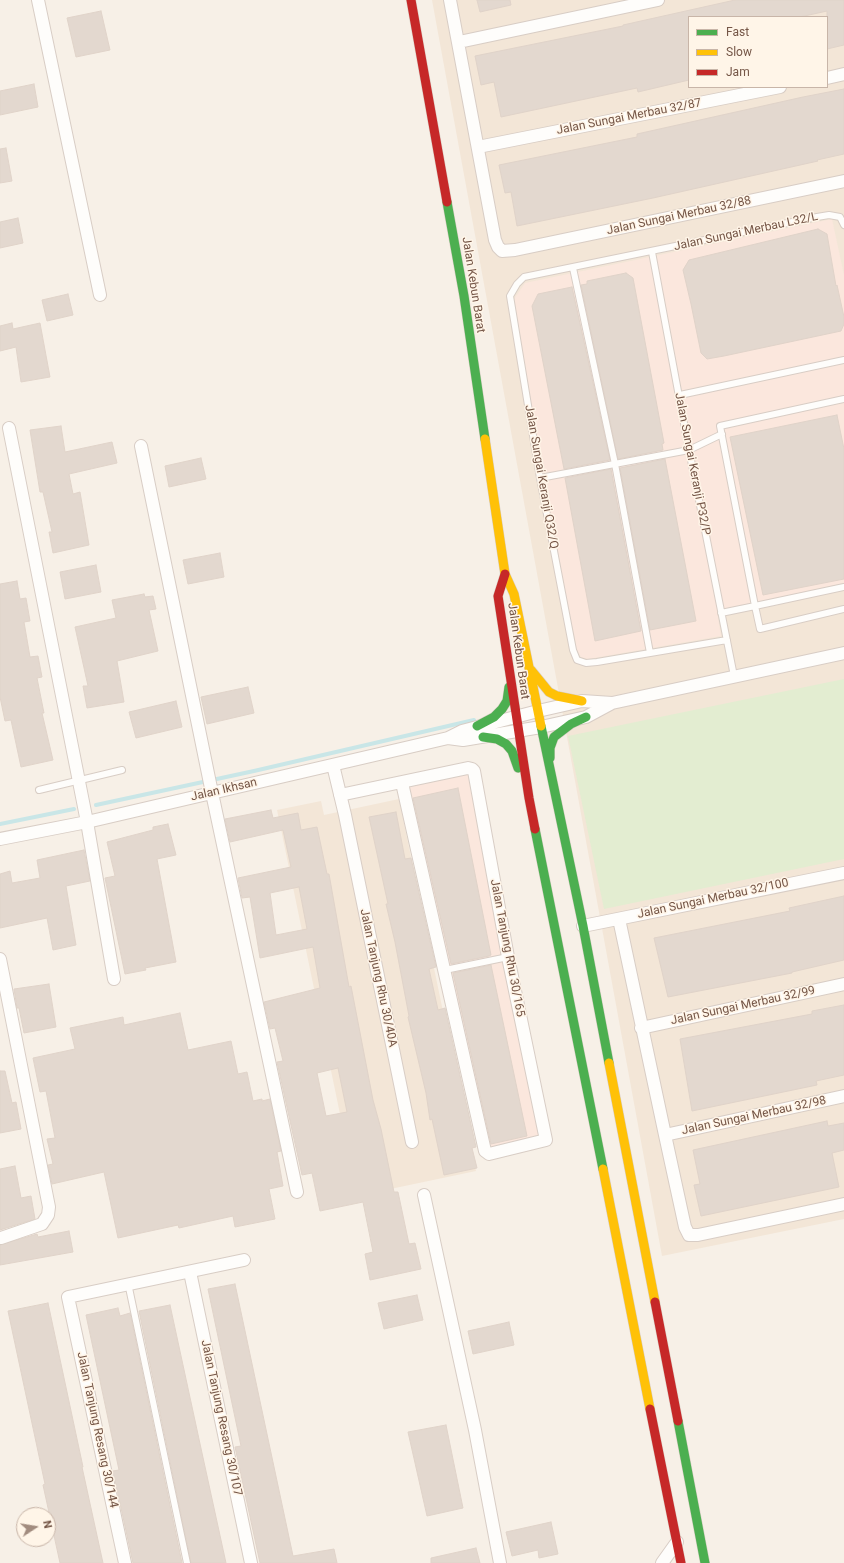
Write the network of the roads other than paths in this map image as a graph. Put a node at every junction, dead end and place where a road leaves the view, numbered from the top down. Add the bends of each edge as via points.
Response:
1 (38, 0) edge
2 (411, 0) edge
3 (450, 0) edge
4 (658, 0) edge
5 (459, 42) junction
6 (844, 74) edge
7 (828, 78) edge
8 (775, 88) edge
9 (478, 147) junction
10 (844, 181) edge
11 (844, 225) edge
12 (652, 252) junction
13 (573, 268) junction
14 (100, 295) dead end
15 (844, 360) edge
16 (680, 395) junction
17 (844, 399) edge
18 (9, 428) dead end
19 (722, 434) junction
20 (141, 446) dead end
21 (689, 450) junction
22 (615, 464) junction
23 (540, 478) junction
24 (505, 574) junction
25 (844, 587) edge
26 (755, 606) junction
27 (844, 609) edge
28 (721, 613) junction
29 (727, 640) junction
30 (650, 653) junction
31 (844, 653) edge
32 (507, 661) junction
33 (529, 667) junction
34 (734, 676) junction
35 (582, 701) junction
36 (612, 703) junction
37 (538, 711) junction
38 (516, 716) junction
39 (586, 717) junction
40 (541, 727) junction
41 (480, 732) junction
42 (518, 732) junction
43 (333, 765) junction
44 (550, 769) junction
45 (122, 770) dead end
46 (78, 780) junction
47 (402, 782) junction
48 (212, 789) junction
49 (39, 790) dead end
50 (340, 795) junction
51 (529, 798) junction
52 (87, 822) junction
53 (0, 839) edge
54 (844, 872) edge
55 (619, 919) junction
56 (583, 926) junction
57 (508, 957) junction
58 (0, 959) edge
59 (445, 970) junction
60 (114, 979) dead end
61 (844, 984) edge
62 (641, 1028) junction
63 (844, 1096) edge
64 (664, 1135) junction
65 (412, 1142) dead end
66 (297, 1192) dead end
67 (424, 1195) dead end
68 (844, 1204) edge
69 (1, 1238) dead end
70 (244, 1260) dead end
71 (190, 1272) junction
72 (128, 1283) junction
73 (677, 1542) junction
74 (125, 1563) edge
75 (187, 1563) edge
76 (251, 1563) edge
77 (500, 1563) edge
78 (662, 1563) edge
79 (681, 1563) edge
80 (705, 1563) edge

1 - 14 street
2 - 24 main road, Jalan Kebun Barat via 464,296
3 - 5 street
4 - 5 street
5 - 9 street
6 - 7 street
8 - 9 street, Jalan Sungai Merbau 32/87
9 - 10 street, Jalan Sungai Merbau 32/88 via 495,240 502,251
11 - 12 lane, Jalan Sungai Merbau L32/L via 840,218 829,215
12 - 13 lane, Jalan Sungai Keranji Q32/Q
12 - 16 lane, Jalan Sungai Keranji P32/P
13 - 22 lane
13 - 23 lane, Jalan Sungai Keranji Q32/Q via 524,277 510,296
15 - 16 lane
16 - 21 lane, Jalan Sungai Keranji P32/P
17 - 19 lane via 720,426
18 - 46 street
19 - 21 lane
19 - 26 lane
20 - 48 street
21 - 22 lane
21 - 28 lane, Jalan Sungai Keranji P32/P
22 - 23 lane
22 - 30 lane
23 - 30 lane, Jalan Sungai Keranji Q32/Q via 572,650 578,660 586,663 597,662
24 - 32 main road, Jalan Kebun Barat via 498,596
24 - 33 main road, Jalan Kebun Barat via 514,594
25 - 26 lane
26 - 27 lane via 760,629
26 - 28 lane
28 - 29 lane, Jalan Sungai Keranji P32/P
29 - 30 lane, Jalan Sungai Keranji Q32/Q
29 - 34 lane, Jalan Sungai Keranji P32/P
31 - 34 street
32 - 38 main road, Jalan Kebun Barat
32 - 41 main road via 507,701
33 - 35 main road via 549,692 564,699
33 - 37 main road, Jalan Kebun Barat
34 - 36 street
35 - 36 street, Jalan Ikhsan
35 - 37 street, Jalan Ikhsan
36 - 39 street, Jalan Ikhsan
37 - 38 street, Jalan Ikhsan
37 - 40 main road, Jalan Kebun Barat
38 - 41 street, Jalan Ikhsan
38 - 42 main road, Jalan Kebun Barat
39 - 40 street, Jalan Ikhsan
39 - 44 main road via 571,724 554,737 550,748
40 - 42 street, Jalan Ikhsan
40 - 44 main road, Jalan Kebun Barat
41 - 42 street, Jalan Ikhsan
41 - 43 street, Jalan Ikhsan via 463,740 448,738
41 - 51 main road via 498,739 512,751
42 - 51 main road, Jalan Kebun Barat
43 - 48 street, Jalan Ikhsan
43 - 50 street, Jalan Tanjung Rhu 30/40A
44 - 56 main road
45 - 46 lane
46 - 49 lane
46 - 52 street
47 - 50 street, Jalan Tanjung Rhu 30/165
47 - 57 street, Jalan Tanjung Rhu 30/165 via 468,768 474,772
47 - 59 street
48 - 52 street, Jalan Ikhsan
48 - 66 street
50 - 65 street, Jalan Tanjung Rhu 30/40A
51 - 73 main road
52 - 53 street, Jalan Ikhsan
52 - 60 street
54 - 55 street, Jalan Sungai Merbau 32/100
55 - 56 street, Jalan Sungai Merbau 32/100
55 - 62 street
56 - 80 main road
57 - 59 lane
57 - 59 street, Jalan Tanjung Rhu 30/165 via 546,1140 489,1154 485,1151
58 - 69 street via 49,1207 48,1215 42,1224
61 - 62 street, Jalan Sungai Merbau 32/99
62 - 64 street
63 - 64 street, Jalan Sungai Merbau 32/98
64 - 68 street via 689,1235
67 - 77 street via 475,1430
70 - 71 street
71 - 72 street
71 - 76 street, Jalan Tanjung Resang 30/107
72 - 74 street, Jalan Tanjung Resang 30/144 via 68,1297
72 - 75 lane
73 - 78 street
73 - 79 main road

